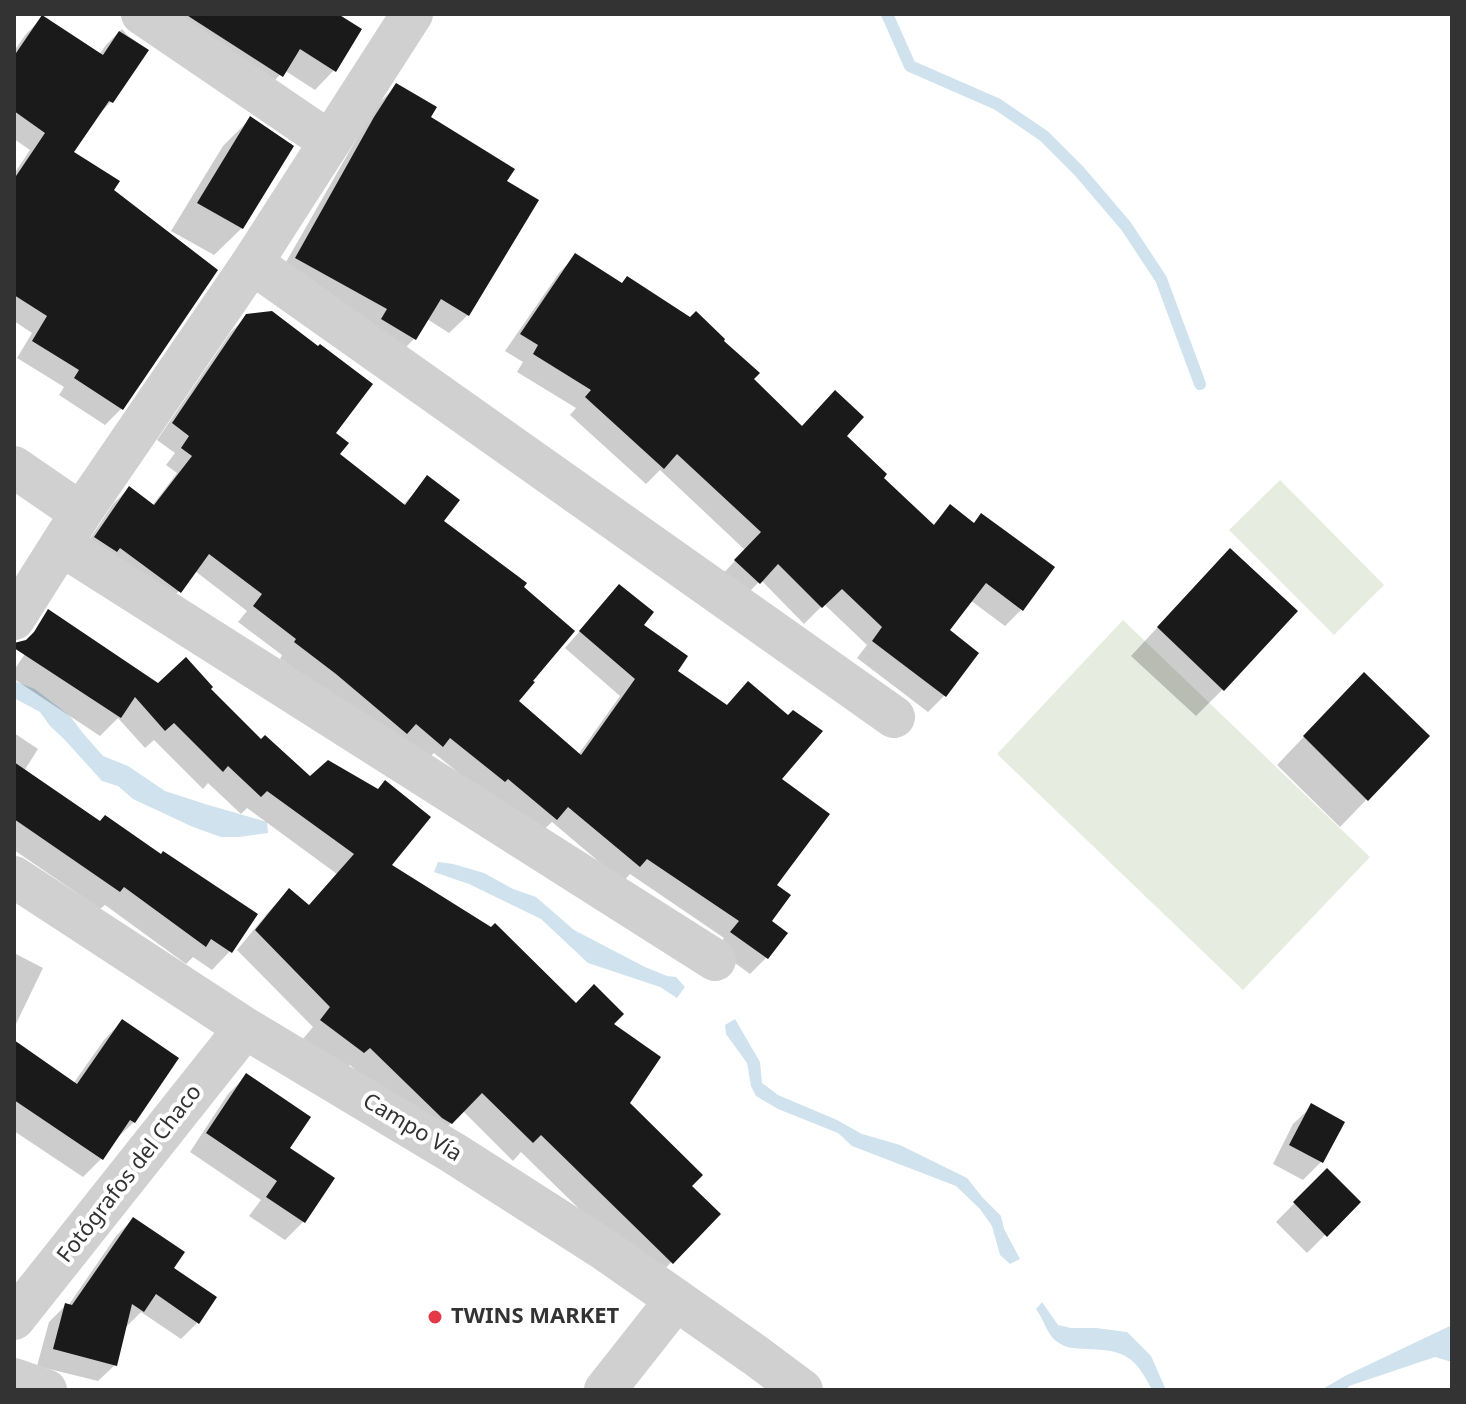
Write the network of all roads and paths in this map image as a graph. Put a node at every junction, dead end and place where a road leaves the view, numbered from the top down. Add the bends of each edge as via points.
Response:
1 (142, 14) edge
2 (412, 14) edge
3 (330, 142) junction
4 (252, 263) junction
5 (14, 467) edge
6 (71, 529) junction
7 (14, 619) edge
8 (894, 717) dead end
9 (14, 877) edge
10 (715, 960) dead end
11 (245, 1028) junction
12 (676, 1300) junction
13 (14, 1319) edge
14 (14, 1379) edge
15 (46, 1390) edge
16 (605, 1390) edge
17 (802, 1390) edge

1 - 3 street
2 - 3 street
3 - 4 street
4 - 6 street
4 - 8 street
5 - 6 street
6 - 7 street
6 - 10 street
9 - 11 street, Campo Vía
11 - 12 street, Campo Vía via 455,1154
11 - 13 street, Fotógrafos del Chaco
12 - 16 street
12 - 17 street, Campo Vía
14 - 15 street

